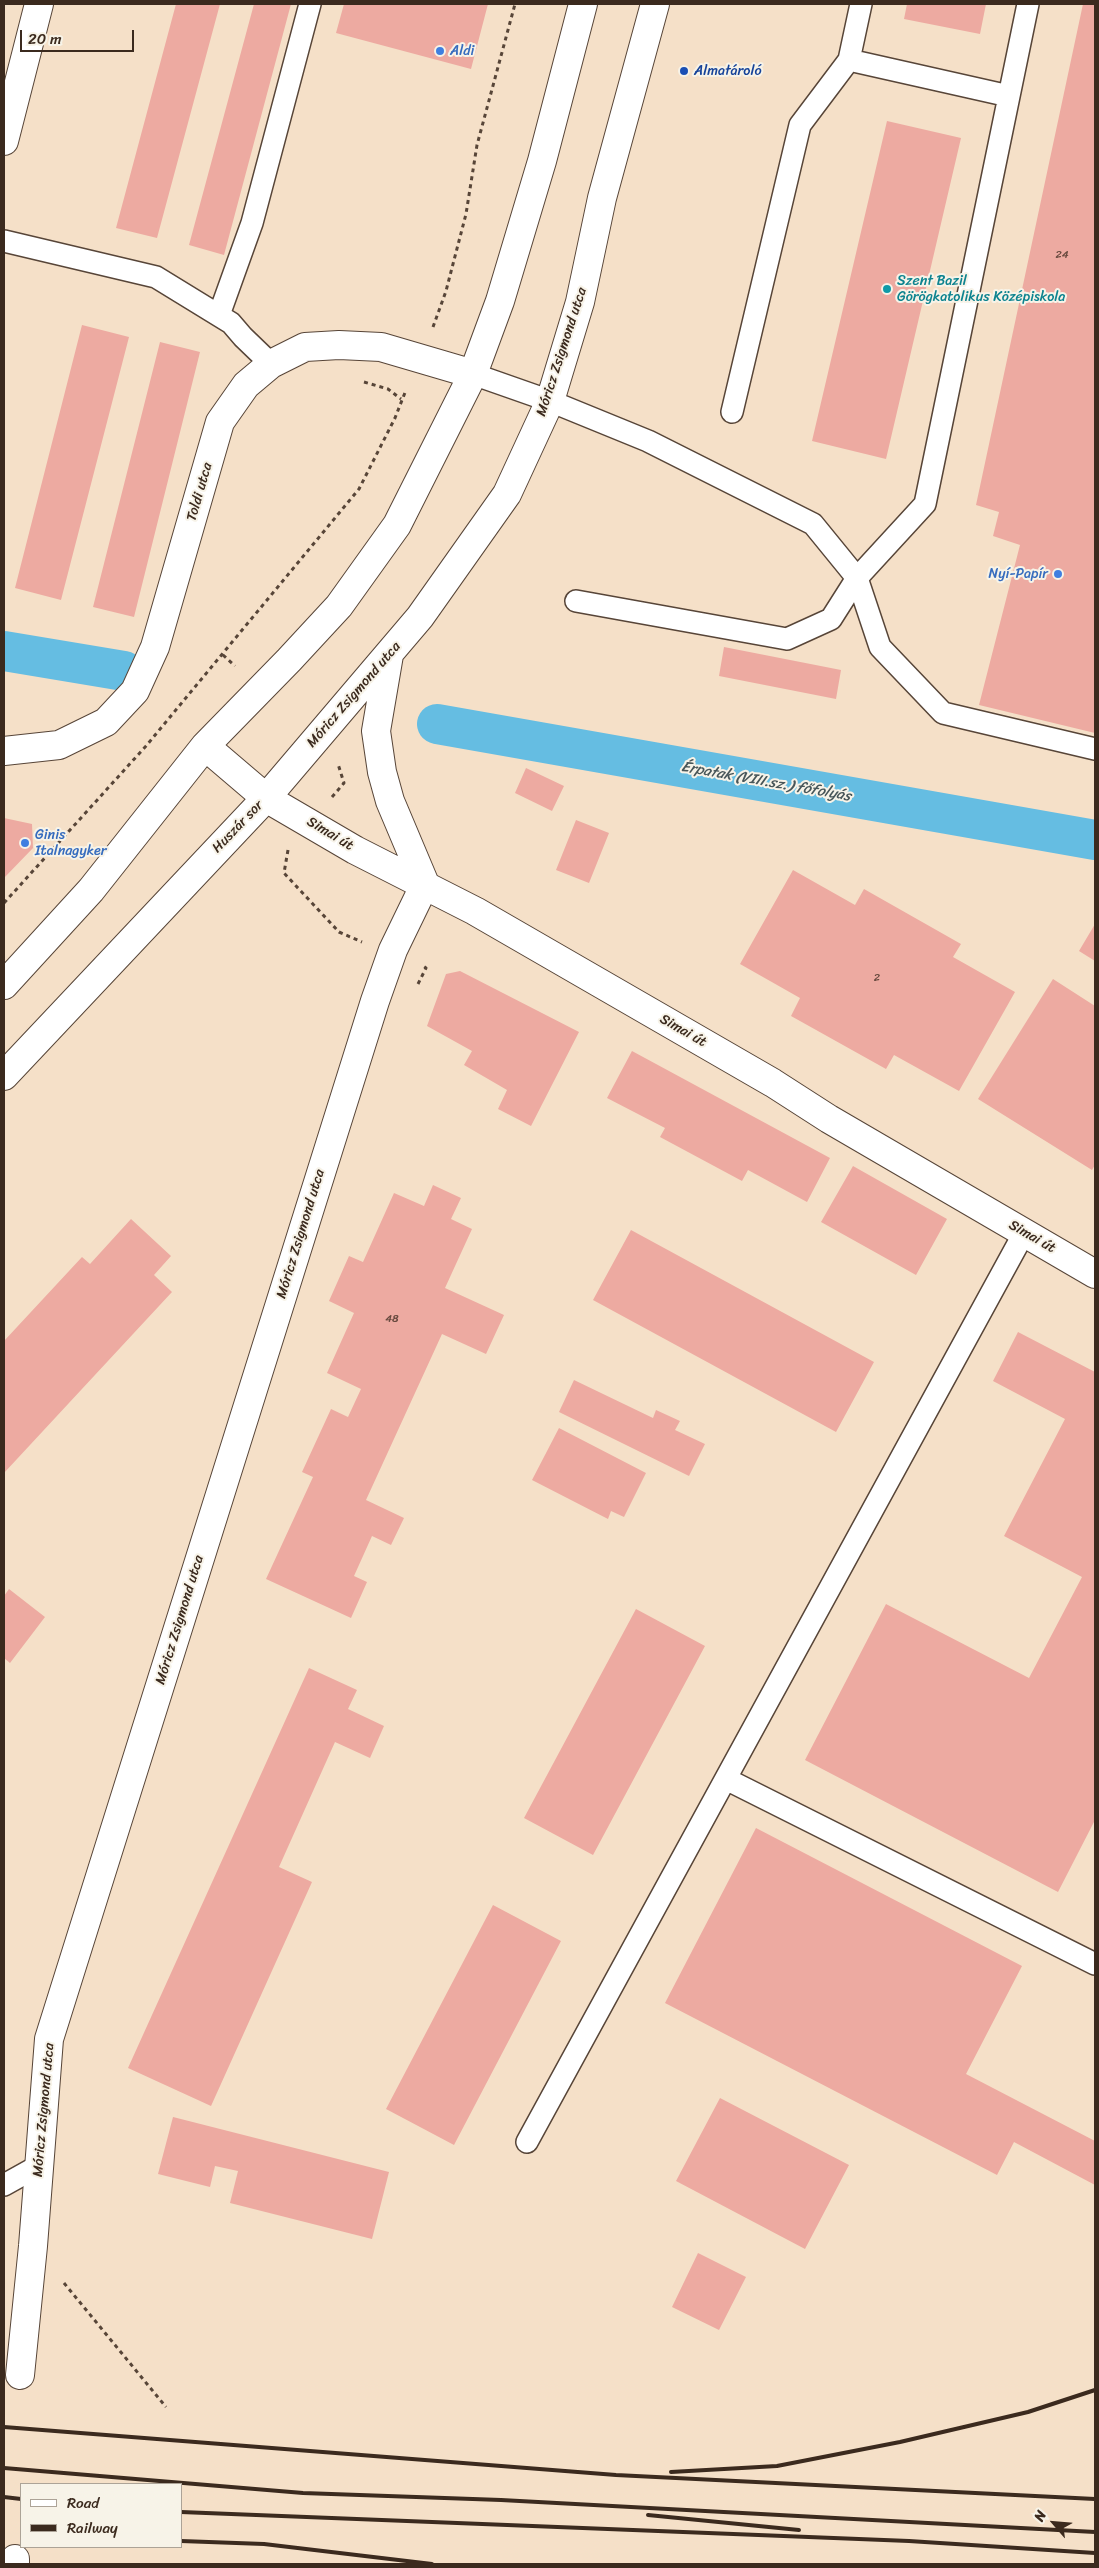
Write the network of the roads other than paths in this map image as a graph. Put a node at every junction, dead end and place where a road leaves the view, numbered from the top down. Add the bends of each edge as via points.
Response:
1 (40, 4) edge
2 (310, 4) edge
3 (583, 4) edge
4 (654, 4) edge
5 (861, 4) edge
6 (1028, 4) edge
7 (849, 60) junction
8 (1009, 96) junction
9 (4, 142) edge
10 (4, 242) edge
11 (219, 315) junction
12 (271, 364) junction
13 (473, 374) junction
14 (550, 401) junction
15 (732, 412) dead end
16 (858, 578) junction
17 (576, 601) dead end
18 (389, 654) junction
19 (205, 746) junction
20 (1095, 749) edge
21 (4, 751) edge
22 (266, 798) junction
23 (424, 884) junction
24 (4, 985) edge
25 (4, 1076) edge
26 (1024, 1233) junction
27 (1095, 1274) edge
28 (726, 1779) junction
29 (1095, 1964) edge
30 (528, 2142) dead end
31 (40, 2165) junction
32 (4, 2185) edge
33 (20, 2375) dead end

1 - 9 main road
2 - 11 lane via 252,223
3 - 13 main road via 511,268
4 - 14 main road, Móricz Zsigmond utca via 602,198 580,302
5 - 7 lane
6 - 8 lane
7 - 8 lane
7 - 15 lane via 800,125
8 - 16 lane via 925,504
10 - 11 lane via 156,277
11 - 12 lane
12 - 13 main road, Toldi utca via 305,347 381,347
12 - 21 main road, Toldi utca via 246,385 220,422 156,647 136,692 106,722 59,745
13 - 14 lane
13 - 19 main road via 397,525 339,606
14 - 16 lane via 648,441 813,524
14 - 18 main road, Móricz Zsigmond utca via 507,494 431,602
16 - 17 lane via 831,620 787,639
16 - 20 lane via 880,647 944,713
18 - 22 main road, Móricz Zsigmond utca
18 - 23 main road via 376,731 382,772 390,801
19 - 22 main road, Huszár sor
19 - 24 main road via 91,890
22 - 23 main road, Simai út via 355,850
22 - 25 main road, Huszár sor
23 - 26 main road, Simai út via 773,1083
23 - 31 main road, Móricz Zsigmond utca via 393,950 378,994 49,2039
26 - 27 main road, Simai út
26 - 28 lane
28 - 29 lane
28 - 30 lane
31 - 32 lane
31 - 33 main road, Móricz Zsigmond utca

